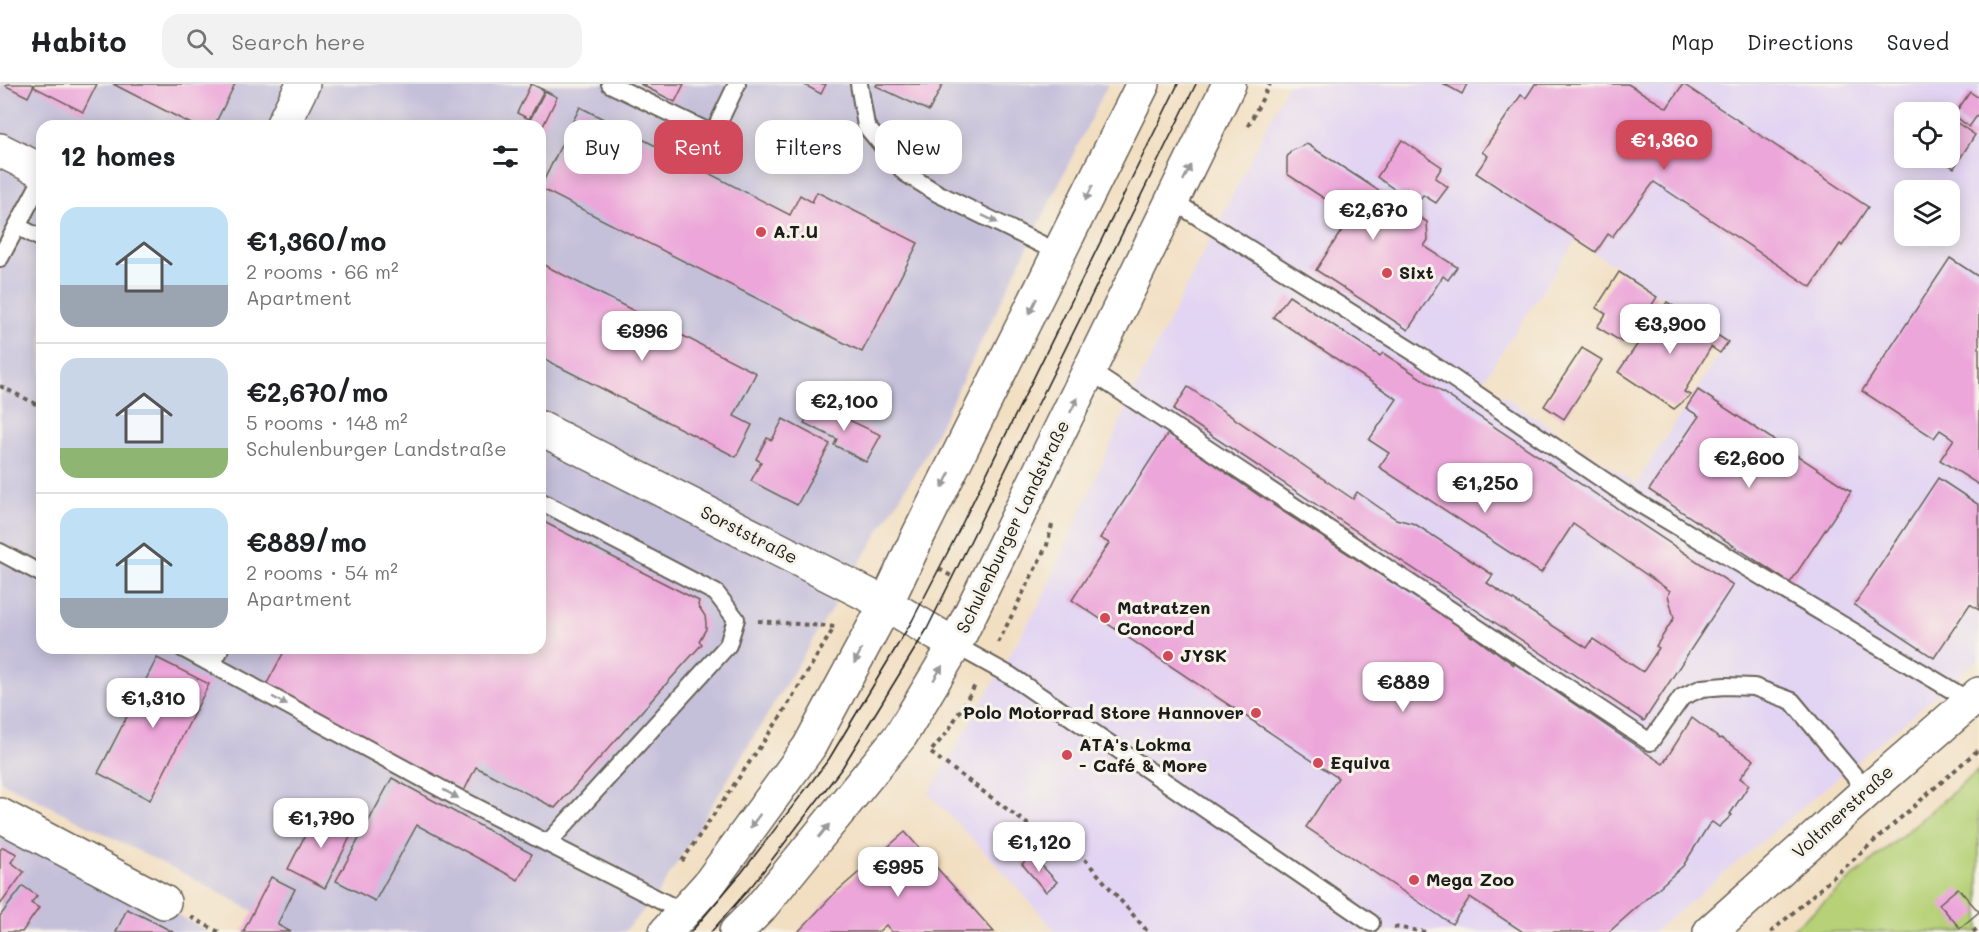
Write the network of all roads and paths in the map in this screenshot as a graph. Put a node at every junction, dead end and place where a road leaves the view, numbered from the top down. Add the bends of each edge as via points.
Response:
1 (303, 84) edge
2 (609, 84) edge
3 (737, 84) edge
4 (859, 84) edge
5 (1143, 84) edge
6 (1229, 84) edge
7 (285, 120) edge
8 (0, 150) edge
9 (36, 168) edge
10 (36, 190) edge
11 (1173, 201) junction
12 (17, 226) junction
13 (36, 236) edge
14 (1059, 253) junction
15 (0, 258) edge
16 (1090, 371) junction
17 (0, 386) edge
18 (36, 404) edge
19 (546, 431) edge
20 (546, 504) edge
21 (0, 552) edge
22 (909, 554) junction
23 (36, 571) edge
24 (982, 592) junction
25 (872, 598) junction
26 (1015, 609) dead end
27 (736, 619) junction
28 (834, 626) junction
29 (841, 629) dead end
30 (955, 645) junction
31 (193, 654) edge
32 (218, 654) edge
33 (212, 664) junction
34 (1975, 698) edge
35 (1979, 748) edge
36 (931, 753) dead end
37 (1867, 791) junction
38 (0, 815) edge
39 (548, 843) junction
40 (164, 902) dead end
41 (671, 915) edge
42 (1371, 923) joint
43 (1979, 927) edge
44 (736, 932) edge
45 (1148, 932) edge
46 (1426, 932) edge
47 (1710, 932) edge
48 (1771, 932) edge
49 (1973, 932) edge

1 - 7 main road
2 - 3 lane via 713,134
4 -> 14 lane via 866,126 905,173
5 -> 14 main road
11 -> 6 main road, Schulenburger Landstraße
8 - 9 main road
10 - 12 lane
11 - 16 main road, Schulenburger Landstraße
11 - 34 lane via 1420,356 1634,500
12 - 13 lane
12 - 15 lane
14 -> 22 main road
24 -> 16 main road, Schulenburger Landstraße
16 - 37 lane via 1650,742 1682,697 1702,688 1754,687 1792,701
17 - 18 path
19 - 25 main road, Sorststraße
20 - 27 lane via 716,593
21 - 23 lane
22 - 24 path
22 - 25 main road
24 - 26 path
24 - 30 main road, Schulenburger Landstraße
25 - 28 path via 852,596
25 - 30 main road, Sorststraße
25 -> 41 main road via 809,747 709,884
27 - 28 path
27 - 39 lane via 728,645
28 - 29 path
28 - 41 path via 781,716 671,878
30 - 42 lane via 1011,676
44 -> 30 main road, Schulenburger Landstraße via 901,735
31 - 33 lane
32 - 33 lane
33 -> 39 lane
34 - 37 main road, Voltmerstraße
35 - 48 path
36 - 45 path via 1053,843 1075,848
37 - 47 main road, Voltmerstraße
38 - 40 main road
39 - 41 lane
42 - 46 path
43 - 49 path

